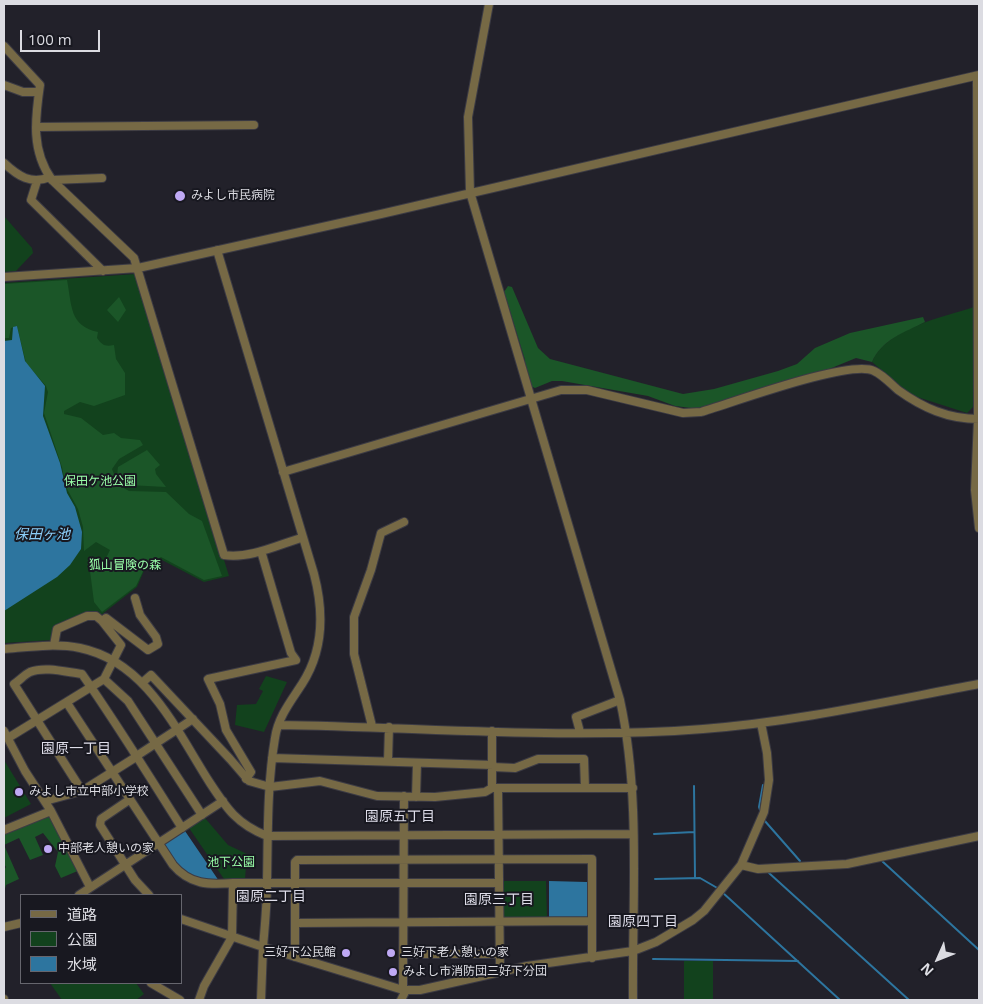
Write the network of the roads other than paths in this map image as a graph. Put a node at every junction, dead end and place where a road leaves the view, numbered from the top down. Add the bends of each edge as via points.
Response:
1 (489, 4) edge
2 (4, 46) edge
3 (978, 76) edge
4 (4, 85) edge
5 (39, 92) junction
6 (254, 125) dead end
7 (36, 127) junction
8 (4, 163) edge
9 (102, 178) dead end
10 (51, 179) junction
11 (37, 181) junction
12 (470, 192) junction
13 (217, 250) junction
14 (138, 268) junction
15 (104, 271) junction
16 (4, 277) edge
17 (529, 398) junction
18 (978, 419) edge
19 (283, 472) junction
20 (404, 522) dead end
21 (979, 528) edge
22 (302, 538) junction
23 (261, 550) junction
24 (136, 598) dead end
25 (102, 621) junction
26 (54, 645) junction
27 (4, 649) edge
28 (114, 660) junction
29 (296, 660) junction
30 (312, 665) junction
31 (104, 680) junction
32 (143, 682) junction
33 (979, 684) edge
34 (91, 687) junction
35 (620, 700) junction
36 (67, 703) junction
37 (193, 719) junction
38 (37, 721) junction
39 (761, 723) junction
40 (279, 725) junction
41 (372, 726) junction
42 (389, 727) junction
43 (177, 731) junction
44 (492, 731) junction
45 (580, 732) junction
46 (627, 732) junction
47 (6, 735) edge
48 (156, 744) junction
49 (136, 757) junction
50 (272, 758) junction
51 (388, 761) junction
52 (416, 763) junction
53 (493, 766) junction
54 (112, 773) junction
55 (246, 779) junction
56 (270, 788) junction
57 (495, 788) junction
58 (585, 788) junction
59 (632, 788) junction
60 (82, 791) junction
61 (404, 796) junction
62 (416, 797) junction
63 (129, 800) junction
64 (45, 801) junction
65 (223, 802) junction
66 (50, 811) junction
67 (202, 815) junction
68 (182, 828) junction
69 (4, 830) edge
70 (632, 834) junction
71 (403, 835) junction
72 (267, 836) junction
73 (499, 836) junction
74 (979, 836) edge
75 (158, 843) junction
76 (402, 860) junction
77 (499, 860) junction
78 (124, 864) junction
79 (741, 865) junction
80 (499, 882) junction
81 (234, 883) junction
82 (267, 883) junction
83 (296, 884) junction
84 (402, 884) junction
85 (90, 887) junction
86 (80, 894) edge
87 (147, 894) edge
88 (182, 919) edge
89 (592, 921) junction
90 (403, 922) junction
91 (500, 922) junction
92 (20, 923) edge
93 (296, 923) junction
94 (4, 927) edge
95 (232, 937) junction
96 (263, 947) junction
97 (633, 951) junction
98 (404, 954) junction
99 (499, 954) junction
100 (295, 957) junction
101 (592, 958) junction
102 (500, 972) junction
103 (154, 984) edge
104 (404, 990) junction
105 (180, 1000) edge
106 (199, 1000) edge
107 (261, 1000) edge
108 (400, 1000) edge
109 (633, 1000) edge

1 - 12 street via 468,117
2 - 5 street via 40,85
3 - 12 street
3 - 18 street
4 - 5 street via 23,92
5 - 7 street
6 - 7 street
7 - 10 street via 37,151
8 - 11 street via 23,178
9 - 10 street
10 - 11 street
10 - 14 street via 134,258
11 - 15 street via 31,200
12 - 13 street
12 - 17 street
13 - 14 street
13 - 19 street
14 - 15 street
14 - 23 street via 224,555
15 - 16 street
17 - 18 street via 561,390 587,390 683,413 701,412 832,372 857,368 873,370 915,402 930,409 959,418
17 - 19 street
17 - 35 street
18 - 21 street via 975,490
19 - 22 street
20 - 41 street via 381,533 354,617 354,654
22 - 23 street
22 - 30 street via 318,590 321,616
23 - 29 street via 291,653
24 - 25 street via 140,615 158,644 148,650 106,618
25 - 26 street via 96,616 88,616 57,629
25 - 28 street via 121,645
26 - 27 street
26 - 28 street via 78,648
28 - 31 street
28 - 32 street
29 - 30 street
29 - 55 street via 208,679 220,704 226,730 250,772
30 - 40 street
31 - 34 street
31 - 48 street via 128,700
32 - 37 street via 151,675
32 - 43 street
33 - 39 street
34 - 36 street
34 - 38 street via 82,674 53,670 30,672 14,684
34 - 49 street
35 - 45 street via 576,717
35 - 46 street
36 - 38 street
36 - 54 street
37 - 43 street
37 - 55 street
38 - 47 street
38 - 60 street
39 - 46 street
39 - 79 street via 769,780 764,812
40 - 41 street
40 - 50 street
41 - 42 street
42 - 44 street
42 - 51 street
43 - 48 street
43 - 65 street
44 - 45 street
44 - 53 street
45 - 46 street
46 - 59 street
47 - 64 street
48 - 49 street
48 - 67 street
49 - 54 street
49 - 68 street
50 - 51 street
50 - 56 street
51 - 52 street
52 - 53 street
52 - 62 street
53 - 57 street
53 - 58 street via 515,768 538,759 584,759
54 - 60 street
54 - 63 street
55 - 56 street
56 - 61 street via 320,781 377,796
56 - 72 street
57 - 58 street
57 - 62 street via 485,792
57 - 73 street
58 - 59 street
59 - 70 street
60 - 64 street
61 - 62 street
61 - 71 street
63 - 75 street
63 - 78 street via 101,819 100,823
64 - 66 street
65 - 67 street
65 - 72 street via 239,822
66 - 69 street
66 - 85 street
67 - 68 street
68 - 75 street
70 - 73 street
70 - 97 street
71 - 72 street
71 - 73 street
71 - 76 street
72 - 82 street
73 - 77 street
74 - 79 street via 847,864 758,869
75 - 78 street
75 - 81 street via 173,865 190,880 211,885
76 - 77 street
76 - 83 street via 297,860
76 - 84 street
77 - 80 street
77 - 89 street via 592,859
78 - 85 street
78 - 87 street
79 - 97 street via 693,920 656,942
80 - 84 street
80 - 91 street
81 - 82 street
81 - 95 street
82 - 83 street
82 - 96 street
83 - 84 street
83 - 93 street
84 - 90 street
85 - 86 street
88 - 95 street
89 - 91 street
89 - 101 street
90 - 91 street
90 - 93 street
90 - 98 street
91 - 99 street
92 - 94 street
93 - 100 street
95 - 96 street
95 - 106 street
96 - 100 street
96 - 107 street
97 - 101 street
97 - 109 street
98 - 99 street
98 - 104 street
99 - 102 street
100 - 104 street
101 - 102 street
102 - 104 street via 435,988
103 - 105 street
104 - 108 street

